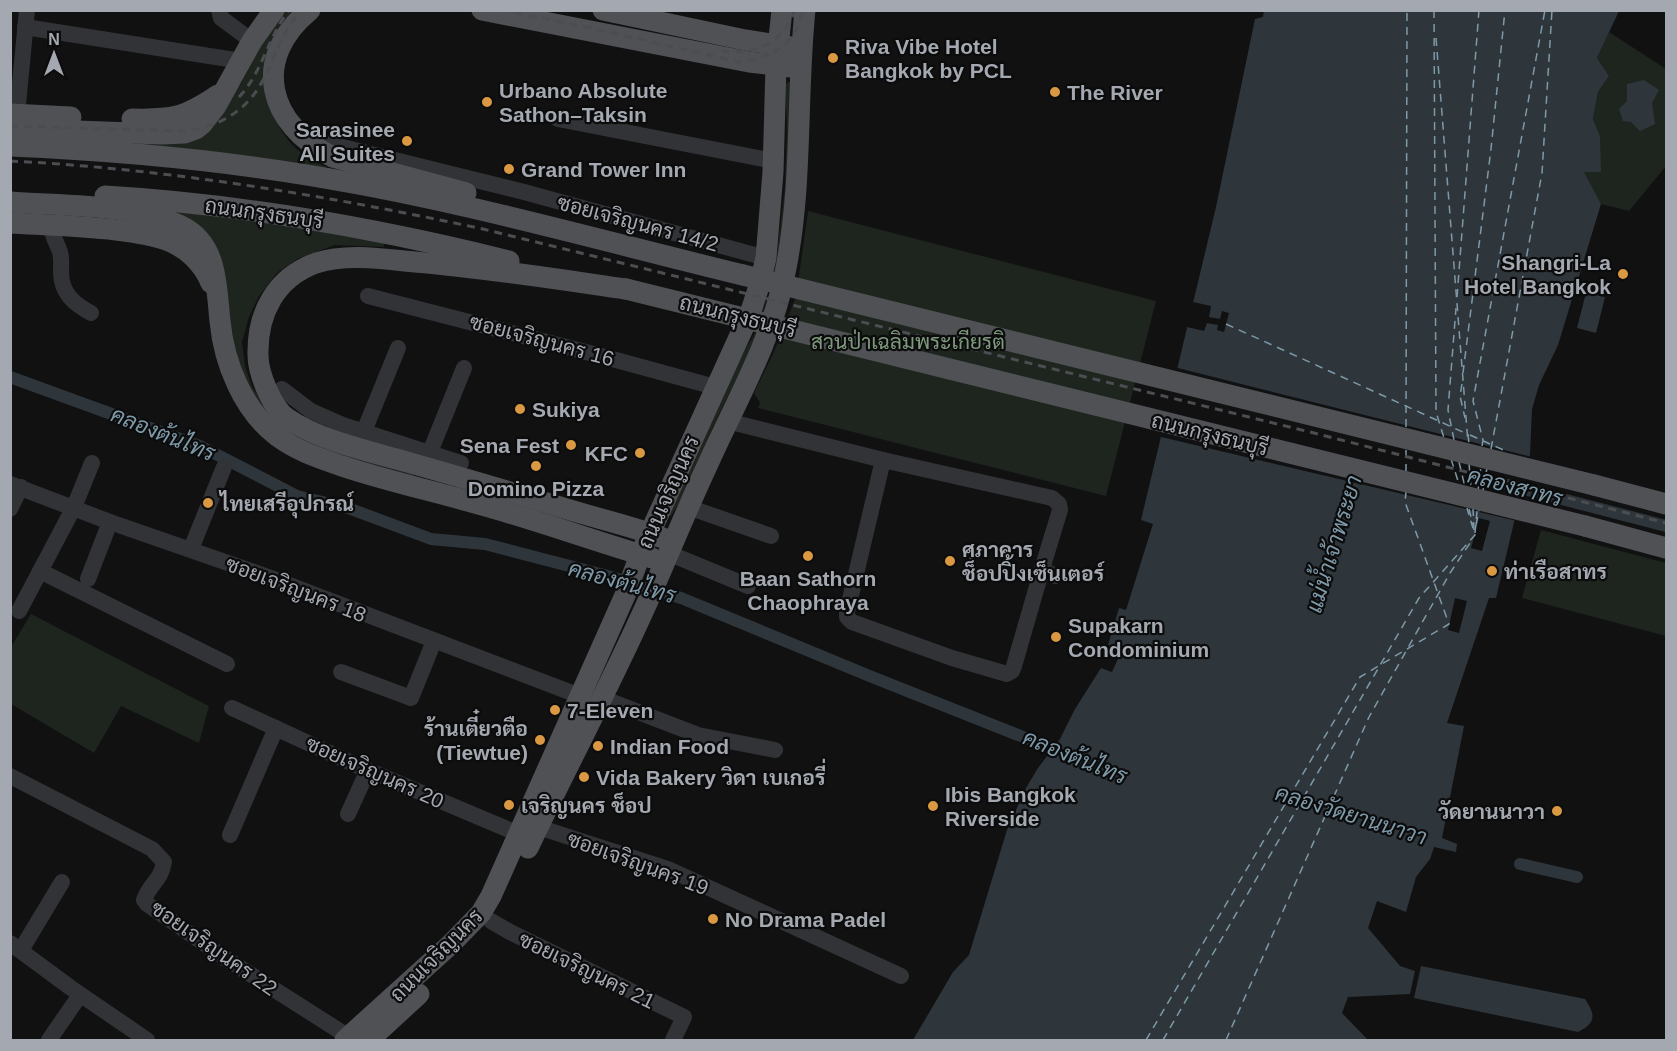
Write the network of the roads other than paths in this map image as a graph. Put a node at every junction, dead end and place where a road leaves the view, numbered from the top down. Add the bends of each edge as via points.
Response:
1 (219, 10) edge
2 (274, 10) edge
3 (310, 10) edge
4 (482, 10) edge
5 (603, 10) edge
6 (782, 10) edge
7 (805, 10) edge
8 (26, 19) edge
9 (252, 41) junction
10 (777, 55) junction
11 (800, 58) junction
12 (241, 62) junction
13 (558, 119) dead end
14 (13, 120) edge
15 (300, 136) junction
16 (10, 146) edge
17 (774, 161) junction
18 (10, 191) edge
19 (10, 202) edge
20 (10, 223) edge
21 (53, 225) junction
22 (766, 258) junction
23 (743, 275) junction
24 (626, 289) junction
25 (368, 296) dead end
26 (91, 313) dead end
27 (220, 322) junction
28 (398, 348) dead end
29 (464, 368) dead end
30 (715, 387) junction
31 (282, 388) dead end
32 (727, 421) junction
33 (361, 440) junction
34 (883, 460) junction
35 (92, 463) dead end
36 (427, 463) junction
37 (461, 463) dead end
38 (1556, 465) dead end
39 (224, 467) dead end
40 (16, 486) edge
41 (422, 489) junction
42 (1666, 495) edge
43 (1666, 504) edge
44 (74, 507) junction
45 (688, 507) junction
46 (10, 509) edge
47 (110, 522) junction
48 (650, 533) junction
49 (771, 536) dead end
50 (1666, 548) edge
51 (191, 549) junction
52 (668, 552) junction
53 (640, 555) junction
54 (40, 571) junction
55 (87, 579) dead end
56 (748, 586) dead end
57 (19, 610) dead end
58 (434, 642) junction
59 (227, 664) dead end
60 (340, 672) dead end
61 (580, 696) junction
62 (602, 698) junction
63 (232, 708) dead end
64 (276, 728) junction
65 (775, 750) dead end
66 (368, 770) junction
67 (10, 776) edge
68 (348, 814) dead end
69 (529, 830) junction
70 (230, 835) dead end
71 (62, 882) dead end
72 (491, 921) junction
73 (16, 946) edge
74 (901, 976) dead end
75 (80, 995) junction
76 (354, 1040) edge
77 (49, 1041) edge
78 (147, 1041) edge
79 (673, 1041) edge

1 - 9 street via 221,18
2 - 9 main road
3 - 15 main road via 286,37 274,67 275,96
4 - 10 main road via 685,50
5 - 10 main road
6 - 10 main road, ถนนเจริญนคร
7 - 11 main road, ถนนเจริญนคร
8 - 12 street
8 - 14 street
9 - 12 main road
10 - 11 main road
10 - 17 main road, ถนนเจริญนคร
11 - 32 main road, ถนนเจริญนคร via 797,164 785,275 760,349
12 - 14 main road via 202,124 184,133 46,130
13 - 17 street
15 - 22 street, ซอยเจริญนคร 14/2
15 - 23 main road via 333,157 579,224
16 - 23 main road, ถนนกรุงธนบุรี via 184,158 359,184
17 - 22 main road, ถนนเจริญนคร
18 - 24 main road, ถนนกรุงธนบุรี via 194,203 349,226
19 - 27 main road via 116,210 181,226 206,247 217,281
20 - 21 main road
21 - 26 street via 64,290 78,306
21 - 27 main road via 146,234 180,246 208,275
22 - 30 main road, ถนนเจริญนคร via 751,311
23 - 43 main road, bridge
24 - 33 main road via 382,259 316,263 293,275 264,310 258,332 263,380 284,417 301,428
24 - 50 main road, ถนนกรุงธนบุรี, bridge
25 - 30 street, ซอยเจริญนคร 16
27 - 41 main road via 233,376 251,410 275,435 301,452
28 - 33 street
29 - 36 street
30 - 48 main road, ถนนเจริญนคร
31 - 33 street via 311,411
32 - 34 street
32 - 45 main road, ถนนเจริญนคร
33 - 36 main road
34 - 34 street via 847,612 849,620 1007,674 1012,671 1048,573 1059,504 1052,498
35 - 44 street
36 - 37 street
36 - 41 main road
36 - 48 main road
38 - 42 street
39 - 51 street
40 - 44 street, ซอยเจริญนคร 18
40 - 46 street
41 - 53 main road
44 - 47 street, ซอยเจริญนคร 18
44 - 54 street
45 - 49 street
45 - 52 main road, ถนนเจริญนคร
47 - 51 street, ซอยเจริญนคร 18
47 - 55 street
48 - 52 main road
48 - 53 main road, ถนนเจริญนคร
51 - 58 street, ซอยเจริญนคร 18
52 - 53 main road
52 - 56 street
52 - 62 main road, ถนนเจริญนคร
53 - 61 main road, ถนนเจริญนคร
54 - 57 street
54 - 59 street
58 - 60 street via 411,698
58 - 61 street, ซอยเจริญนคร 18
61 - 69 main road, ถนนเจริญนคร
62 - 65 street via 698,735
62 - 69 main road, ถนนเจริญนคร
63 - 64 street, ซอยเจริญนคร 20
64 - 66 street, ซอยเจริญนคร 20
64 - 70 street
66 - 68 street
66 - 69 street, ซอยเจริญนคร 20
67 - 76 street, ซอยเจริญนคร 22 via 152,849 164,862 163,873 146,893 147,904
69 - 72 main road, ถนนเจริญนคร
69 - 74 street, ซอยเจริญนคร 19 via 668,869
69 - 76 main road, ถนนเจริญนคร via 481,913
71 - 73 street
72 - 76 main road, ถนนเจริญนคร
72 - 79 street, ซอยเจริญนคร 21 via 684,1017
73 - 75 street
75 - 77 street
75 - 78 street

